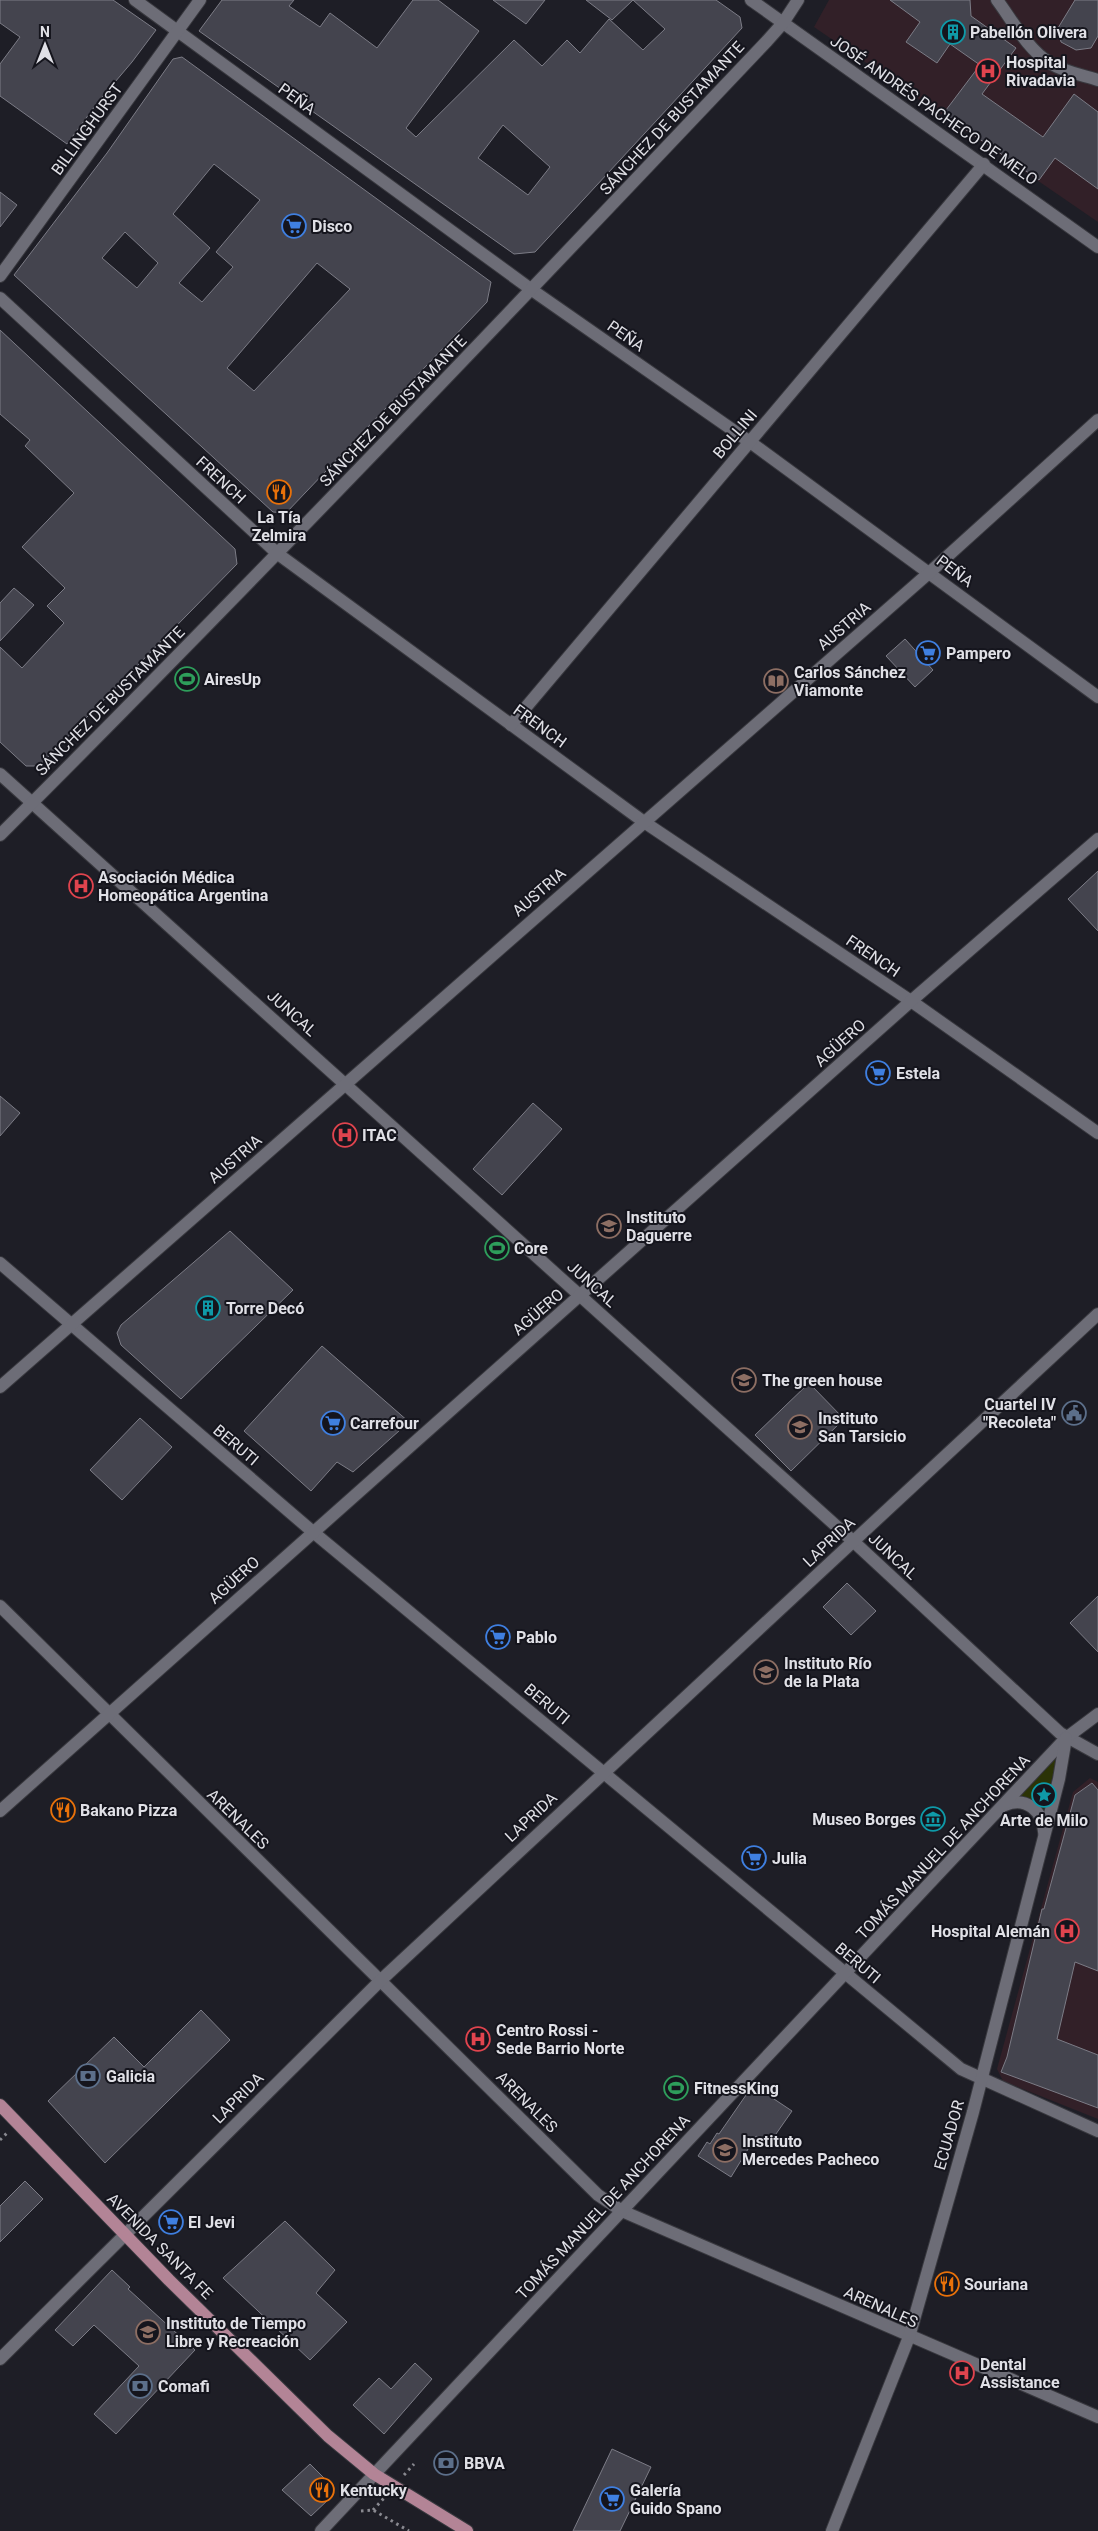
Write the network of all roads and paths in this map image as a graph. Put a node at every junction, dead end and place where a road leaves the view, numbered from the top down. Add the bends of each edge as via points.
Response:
1 (135, 0) edge
2 (200, 0) edge
3 (751, 0) edge
4 (798, 0) edge
5 (997, 0) edge
6 (783, 23) junction
7 (177, 31) junction
8 (1098, 80) edge
9 (984, 164) junction
10 (1098, 248) edge
11 (0, 276) edge
12 (532, 290) junction
13 (0, 298) edge
14 (1098, 420) edge
15 (750, 442) junction
16 (278, 554) junction
17 (930, 572) junction
18 (1098, 697) edge
19 (511, 725) junction
20 (0, 774) edge
21 (32, 803) junction
22 (644, 822) junction
23 (0, 835) edge
24 (1098, 839) edge
25 (911, 1001) junction
26 (346, 1083) junction
27 (1098, 1133) edge
28 (0, 1263) edge
29 (581, 1296) junction
30 (1098, 1314) edge
31 (71, 1325) junction
32 (0, 1387) edge
33 (313, 1532) junction
34 (854, 1542) junction
35 (0, 1606) edge
36 (1098, 1714) edge
37 (108, 1715) junction
38 (1066, 1738) junction
39 (1098, 1754) edge
40 (603, 1772) junction
41 (1005, 1805) junction
42 (0, 1811) edge
43 (1044, 1835) junction
44 (846, 1973) junction
45 (380, 1981) junction
46 (981, 2079) junction
47 (0, 2105) edge
48 (1098, 2131) edge
49 (622, 2211) junction
50 (124, 2234) junction
51 (909, 2337) junction
52 (0, 2359) edge
53 (1098, 2417) edge
54 (374, 2474) junction
55 (348, 2502) junction
56 (321, 2531) edge
57 (409, 2531) edge
58 (467, 2531) edge
59 (832, 2531) edge

1 - 7 street, PEÑA
2 - 7 street, BILLINGHURST
3 - 6 street, JOSÉ ANDRÉS PACHECO DE MELO
4 - 6 street, SÁNCHEZ DE BUSTAMANTE
5 - 8 street via 1036,52 1049,63
6 - 9 street, JOSÉ ANDRÉS PACHECO DE MELO
6 - 12 street, SÁNCHEZ DE BUSTAMANTE
7 - 11 street, BILLINGHURST
7 - 12 street, PEÑA
9 - 10 street, JOSÉ ANDRÉS PACHECO DE MELO
9 - 15 street, BOLLINI
12 - 15 street, PEÑA
12 - 16 street, SÁNCHEZ DE BUSTAMANTE
13 - 16 street, FRENCH
14 - 17 street, AUSTRIA
15 - 17 street, PEÑA
15 - 19 street, BOLLINI
16 - 19 street, FRENCH
16 - 21 street, SÁNCHEZ DE BUSTAMANTE
17 - 18 street, PEÑA
17 - 22 street, AUSTRIA
19 - 22 street, FRENCH
20 - 21 street, JUNCAL
21 - 23 street, SÁNCHEZ DE BUSTAMANTE
21 - 26 street, JUNCAL
22 - 25 street, FRENCH
22 - 26 street, AUSTRIA
24 - 25 street, AGÜERO
25 - 27 street, FRENCH
25 - 29 street, AGÜERO
26 - 29 street, JUNCAL
26 - 31 street, AUSTRIA
28 - 31 street, BERUTI
29 - 33 street, AGÜERO
29 - 34 street, JUNCAL
30 - 34 street, LAPRIDA
31 - 32 street, AUSTRIA
31 - 33 street, BERUTI
33 - 37 street, AGÜERO
33 - 40 street, BERUTI
34 - 38 street, JUNCAL
34 - 40 street, LAPRIDA
35 - 37 street, ARENALES
36 - 38 street, TOMÁS MANUEL DE ANCHORENA
37 - 42 street, AGÜERO
37 - 45 street, ARENALES
38 - 39 street, JUNCAL
38 - 41 street, TOMÁS MANUEL DE ANCHORENA
38 - 43 street, ECUADOR
40 - 44 street, BERUTI
40 - 45 street, LAPRIDA
41 - 43 street via 1022,1802 1030,1806 1042,1819
41 - 44 street, TOMÁS MANUEL DE ANCHORENA
43 - 46 street, ECUADOR
44 - 46 street, BERUTI via 961,2069
44 - 49 street, TOMÁS MANUEL DE ANCHORENA
45 - 49 street, ARENALES via 598,2195
45 - 50 street, LAPRIDA
46 - 48 street, BERUTI
46 - 51 street, ECUADOR
47 - 50 main road, AVENIDA SANTA FE
49 - 51 street, ARENALES
49 - 54 street, TOMÁS MANUEL DE ANCHORENA
50 - 52 street, LAPRIDA
50 - 54 main road, AVENIDA SANTA FE via 328,2436
51 - 53 street, ARENALES
51 - 59 street, ECUADOR
54 - 55 street, TOMÁS MANUEL DE ANCHORENA
54 - 58 main road, AVENIDA SANTA FE
55 - 56 street, TOMÁS MANUEL DE ANCHORENA
55 - 57 path via 360,2512 374,2510

